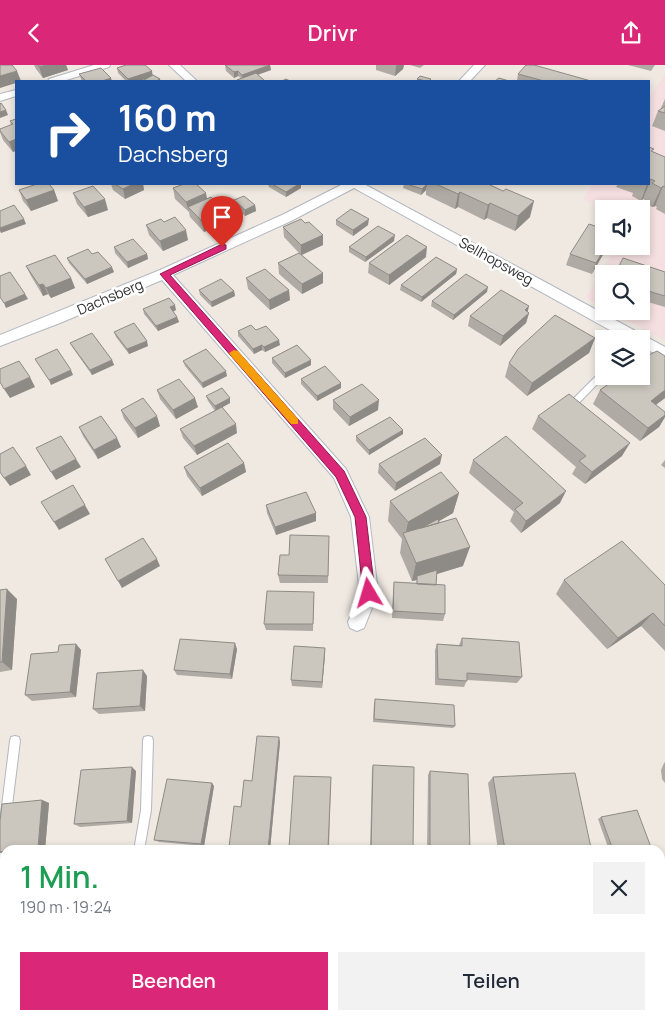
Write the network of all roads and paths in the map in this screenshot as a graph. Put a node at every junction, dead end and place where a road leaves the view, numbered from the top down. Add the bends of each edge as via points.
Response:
1 (105, 65) edge
2 (174, 65) edge
3 (480, 65) edge
4 (56, 80) edge
5 (191, 80) edge
6 (465, 80) edge
7 (15, 93) edge
8 (0, 98) edge
9 (352, 185) edge
10 (356, 185) edge
11 (164, 274) junction
12 (622, 330) edge
13 (0, 341) edge
14 (650, 346) edge
15 (665, 353) edge
16 (595, 382) edge
17 (574, 403) edge
18 (357, 622) dead end
19 (15, 741) dead end
20 (148, 741) dead end
21 (2, 845) edge
22 (141, 845) edge

1 - 4 street
2 - 5 street
3 - 6 street
7 - 8 street
9 - 11 street, Dachsberg
10 - 12 street, Sellhopsweg
11 - 13 street, Dachsberg
11 - 18 street via 340,474 360,517 369,593
14 - 15 street
16 - 17 lane
19 - 21 lane
20 - 22 lane via 146,810

